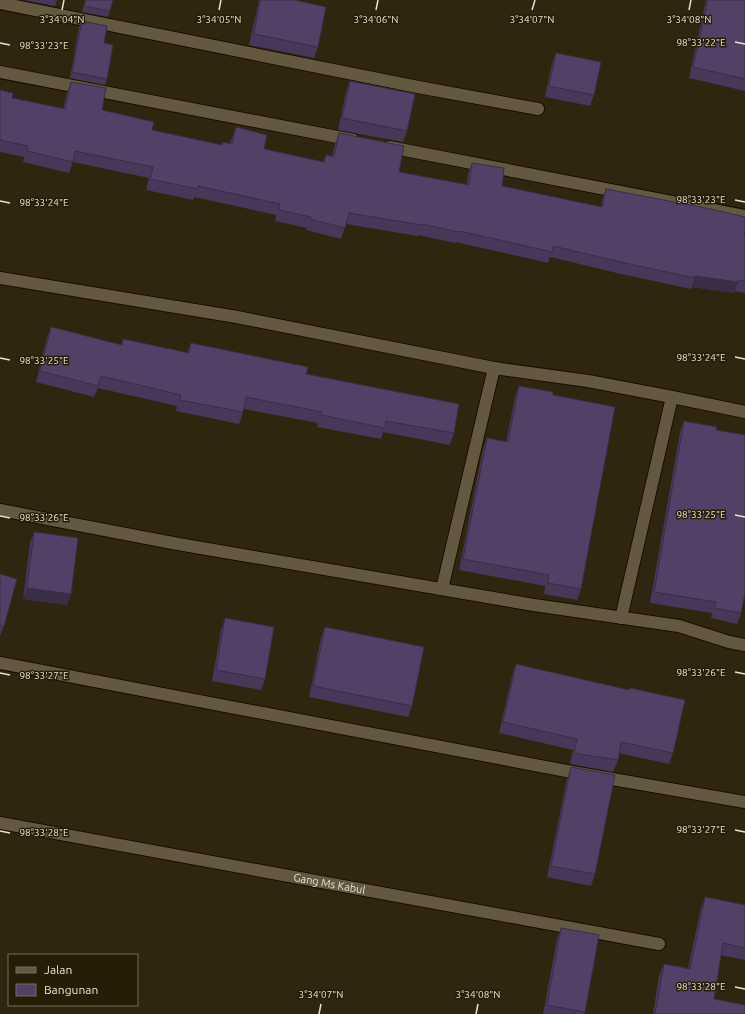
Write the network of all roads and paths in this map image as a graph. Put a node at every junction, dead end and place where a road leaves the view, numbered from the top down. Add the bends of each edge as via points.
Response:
1 (0, 3) edge
2 (0, 72) edge
3 (538, 109) dead end
4 (361, 142) edge
5 (376, 144) edge
6 (745, 216) edge
7 (0, 278) edge
8 (494, 368) junction
9 (672, 397) junction
10 (745, 412) edge
11 (0, 510) edge
12 (442, 589) junction
13 (621, 618) junction
14 (745, 646) edge
15 (0, 663) edge
16 (745, 802) edge
17 (0, 823) edge
18 (659, 944) dead end

1 - 3 street via 410,86
2 - 4 street
5 - 6 street
7 - 8 street via 237,317
8 - 9 street via 588,381
8 - 12 street
9 - 10 street
9 - 13 street
11 - 12 street via 178,544
12 - 13 street
13 - 14 street via 679,626
15 - 16 street via 572,772
17 - 18 street, Gang Ms Kabul

